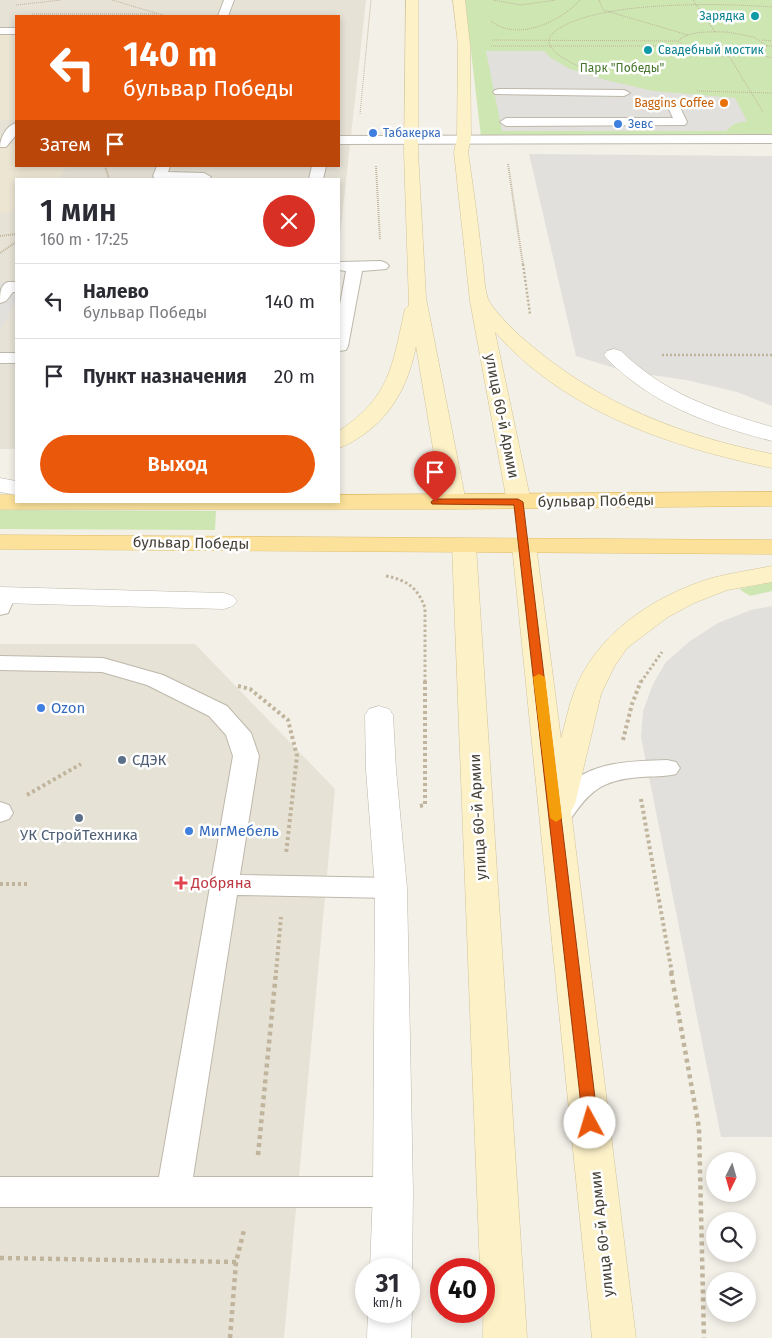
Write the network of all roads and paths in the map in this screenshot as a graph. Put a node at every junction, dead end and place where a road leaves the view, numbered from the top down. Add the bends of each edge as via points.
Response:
1 (60, 0) edge
2 (112, 0) edge
3 (229, 0) edge
4 (412, 0) edge
5 (459, 0) edge
6 (494, 0) edge
7 (556, 0) edge
8 (580, 0) edge
9 (599, 0) edge
10 (694, 1) edge
11 (9, 6) dead end
12 (772, 7) edge
13 (603, 10) junction
14 (29, 14) dead end
15 (157, 14) junction
16 (162, 15) edge
17 (223, 15) edge
18 (489, 18) dead end
19 (0, 32) edge
20 (15, 32) edge
21 (715, 32) junction
22 (689, 35) junction
23 (493, 40) dead end
24 (548, 40) junction
25 (762, 40) junction
26 (772, 40) edge
27 (678, 41) junction
28 (484, 46) dead end
29 (550, 46) junction
30 (681, 46) junction
31 (766, 46) junction
32 (772, 46) edge
33 (754, 53) junction
34 (728, 55) junction
35 (772, 58) edge
36 (582, 68) dead end
37 (690, 90) dead end
38 (499, 92) dead end
39 (624, 93) dead end
40 (753, 93) junction
41 (772, 93) edge
42 (670, 106) dead end
43 (767, 119) dead end
44 (506, 122) dead end
45 (464, 138) junction
46 (411, 139) junction
47 (767, 139) edge
48 (340, 140) edge
49 (771, 154) edge
50 (508, 162) dead end
51 (164, 167) edge
52 (204, 177) dead end
53 (15, 234) edge
54 (0, 236) edge
55 (15, 243) edge
56 (0, 253) edge
57 (340, 266) edge
58 (355, 266) junction
59 (381, 266) dead end
60 (15, 287) edge
61 (0, 298) edge
62 (417, 298) junction
63 (479, 301) junction
64 (530, 318) dead end
65 (340, 346) dead end
66 (614, 355) dead end
67 (660, 355) dead end
68 (772, 355) edge
69 (0, 358) edge
70 (15, 358) edge
71 (772, 434) edge
72 (340, 440) edge
73 (772, 462) edge
74 (0, 485) edge
75 (15, 488) edge
76 (772, 499) edge
77 (0, 502) edge
78 (15, 502) edge
79 (340, 502) edge
80 (454, 502) junction
81 (518, 502) junction
82 (0, 542) edge
83 (464, 546) junction
84 (524, 546) junction
85 (772, 547) edge
86 (772, 574) edge
87 (377, 575) dead end
88 (2, 600) edge
89 (224, 601) dead end
90 (668, 645) dead end
91 (0, 663) edge
92 (379, 715) dead end
93 (81, 764) dead end
94 (667, 768) dead end
95 (632, 769) junction
96 (0, 811) edge
97 (386, 816) junction
98 (556, 820) junction
99 (0, 884) edge
100 (28, 884) dead end
101 (225, 885) junction
102 (391, 888) junction
103 (174, 1190) junction
104 (0, 1192) edge
105 (393, 1192) junction
106 (0, 1258) edge
107 (391, 1258) edge
108 (236, 1262) dead end
109 (390, 1323) edge
110 (389, 1338) edge
111 (505, 1338) edge
112 (614, 1338) edge
113 (704, 1338) edge

1 - 11 path
2 - 15 path
3 - 17 lane
4 - 46 main road, улица 60-й Армии
5 - 45 main road, улица 60-й Армии via 464,45
6 - 7 path via 521,5
8 - 18 path via 569,11 524,30 498,27
9 - 13 path
10 - 12 path
10 - 13 path
10 - 21 path
13 - 22 path
13 - 24 path via 563,23 552,31
14 - 15 path
15 - 16 path
19 - 20 lane
21 - 22 path
21 - 25 path
22 - 27 path
23 - 24 path
24 - 27 path
24 - 29 path
25 - 26 path
25 - 31 path
27 - 30 path
28 - 29 path
29 - 30 path
29 - 36 path via 560,57
30 - 34 path via 709,54
31 - 32 path
31 - 33 path
33 - 34 path
33 - 35 path
34 - 40 path
37 - 40 path
38 - 39 lane
40 - 41 path
40 - 43 path
42 - 44 lane via 681,122
45 - 46 lane
45 - 47 lane
45 - 63 main road, улица 60-й Армии via 460,152
46 - 48 lane
46 - 62 main road, улица 60-й Армии
47 - 49 lane
50 - 64 path
51 - 52 lane via 160,176
53 - 54 path
55 - 56 path
57 - 58 lane
58 - 59 lane
58 - 65 lane
60 - 61 lane via 8,287
62 - 72 main road via 398,379 387,401 373,417
62 - 80 main road, улица 60-й Армии
63 - 73 main road via 514,342 572,388 606,407 704,444
63 - 81 main road, улица 60-й Армии
66 - 71 street via 650,386 687,405
67 - 68 path
69 - 70 lane
74 - 75 street
76 - 81 main road, бульвар Победы
77 - 78 main road, бульвар Победы
79 - 80 main road, бульвар Победы
80 - 81 main road, бульвар Победы
80 - 83 main road, улица 60-й Армии
81 - 84 main road, улица 60-й Армии
82 - 83 main road, бульвар Победы
83 - 84 main road, бульвар Победы
83 - 111 main road, улица 60-й Армии
84 - 85 main road, бульвар Победы
84 - 98 main road, улица 60-й Армии
86 - 98 main road via 720,584 684,598 659,611 618,642 600,667 587,694
87 - 97 path via 399,578 416,588 425,608 424,804
88 - 89 street
90 - 95 path via 649,666 635,689 623,742
91 - 101 lane via 103,665 155,680 218,711 238,733 246,756
92 - 97 street
93 - 96 path
94 - 95 lane
95 - 98 lane via 601,776 577,791
95 - 113 path via 644,806 699,1128
97 - 102 street
98 - 112 main road, улица 60-й Армии
99 - 100 path
101 - 102 lane
101 - 103 lane
102 - 105 street
103 - 104 lane
103 - 105 lane
105 - 107 street
106 - 108 path
109 - 110 street

